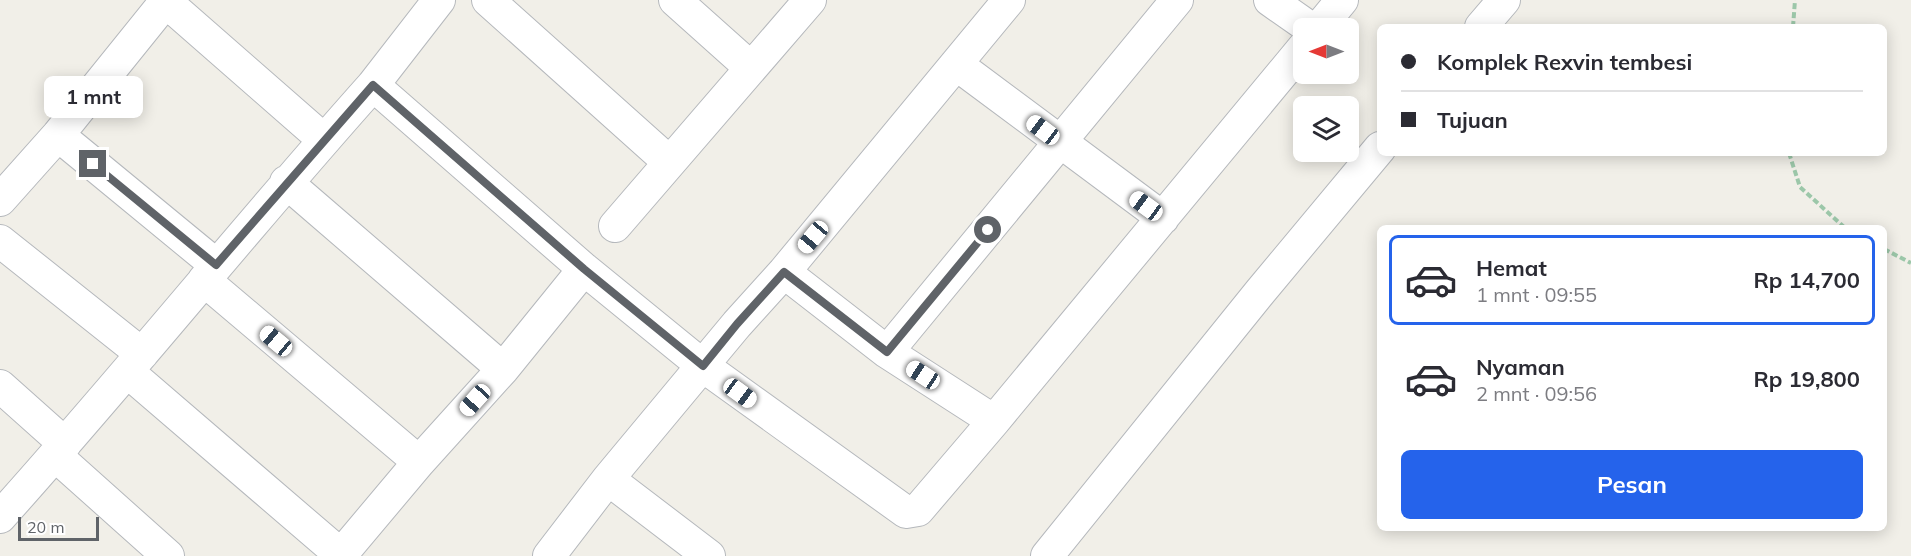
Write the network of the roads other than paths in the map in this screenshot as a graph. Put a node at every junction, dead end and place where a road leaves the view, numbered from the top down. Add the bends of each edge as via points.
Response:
1 (488, 0) edge
2 (675, 0) edge
3 (810, 0) edge
4 (1009, 0) edge
5 (1177, 0) edge
6 (1270, 0) edge
7 (1342, 0) edge
8 (1504, 0) edge
9 (165, 1) edge
10 (434, 2) edge
11 (1296, 18) edge
12 (1327, 18) edge
13 (1484, 24) edge
14 (1293, 60) edge
15 (956, 64) junction
16 (751, 68) junction
17 (373, 85) junction
18 (58, 135) junction
19 (324, 140) junction
20 (1061, 143) junction
21 (1377, 152) edge
22 (669, 162) junction
23 (286, 182) junction
24 (0, 200) edge
25 (1163, 218) junction
26 (615, 226) dead end
27 (0, 241) edge
28 (584, 269) junction
29 (210, 272) junction
30 (784, 272) junction
31 (887, 352) junction
32 (135, 363) junction
33 (703, 366) junction
34 (503, 369) junction
35 (0, 386) edge
36 (994, 421) junction
37 (60, 449) junction
38 (419, 462) junction
39 (608, 479) junction
40 (0, 517) edge
41 (340, 555) edge
42 (168, 556) edge
43 (549, 556) edge
44 (709, 556) edge
45 (1047, 556) edge

1 - 22 street
2 - 16 street
3 - 16 street
4 - 15 street
5 - 20 street
6 - 11 street
7 - 12 street
8 - 13 street
9 - 18 street
9 - 19 street
10 - 17 street
14 - 25 street
15 - 20 street
15 - 30 street
16 - 22 street
17 - 19 street
17 - 28 street
18 - 24 street
18 - 29 street
19 - 23 street
20 - 25 street
20 - 31 street
21 - 45 street
22 - 26 street
23 - 29 street
23 - 34 street
25 - 36 street
27 - 32 street
28 - 33 street
28 - 34 street
29 - 32 street
29 - 38 street
30 - 31 street
30 - 33 street
31 - 36 street
32 - 37 street
32 - 41 street
33 - 36 street via 906,512 918,510
33 - 39 street
34 - 38 street
35 - 37 street
37 - 40 street
37 - 42 street
38 - 41 street
39 - 43 street
39 - 44 street

